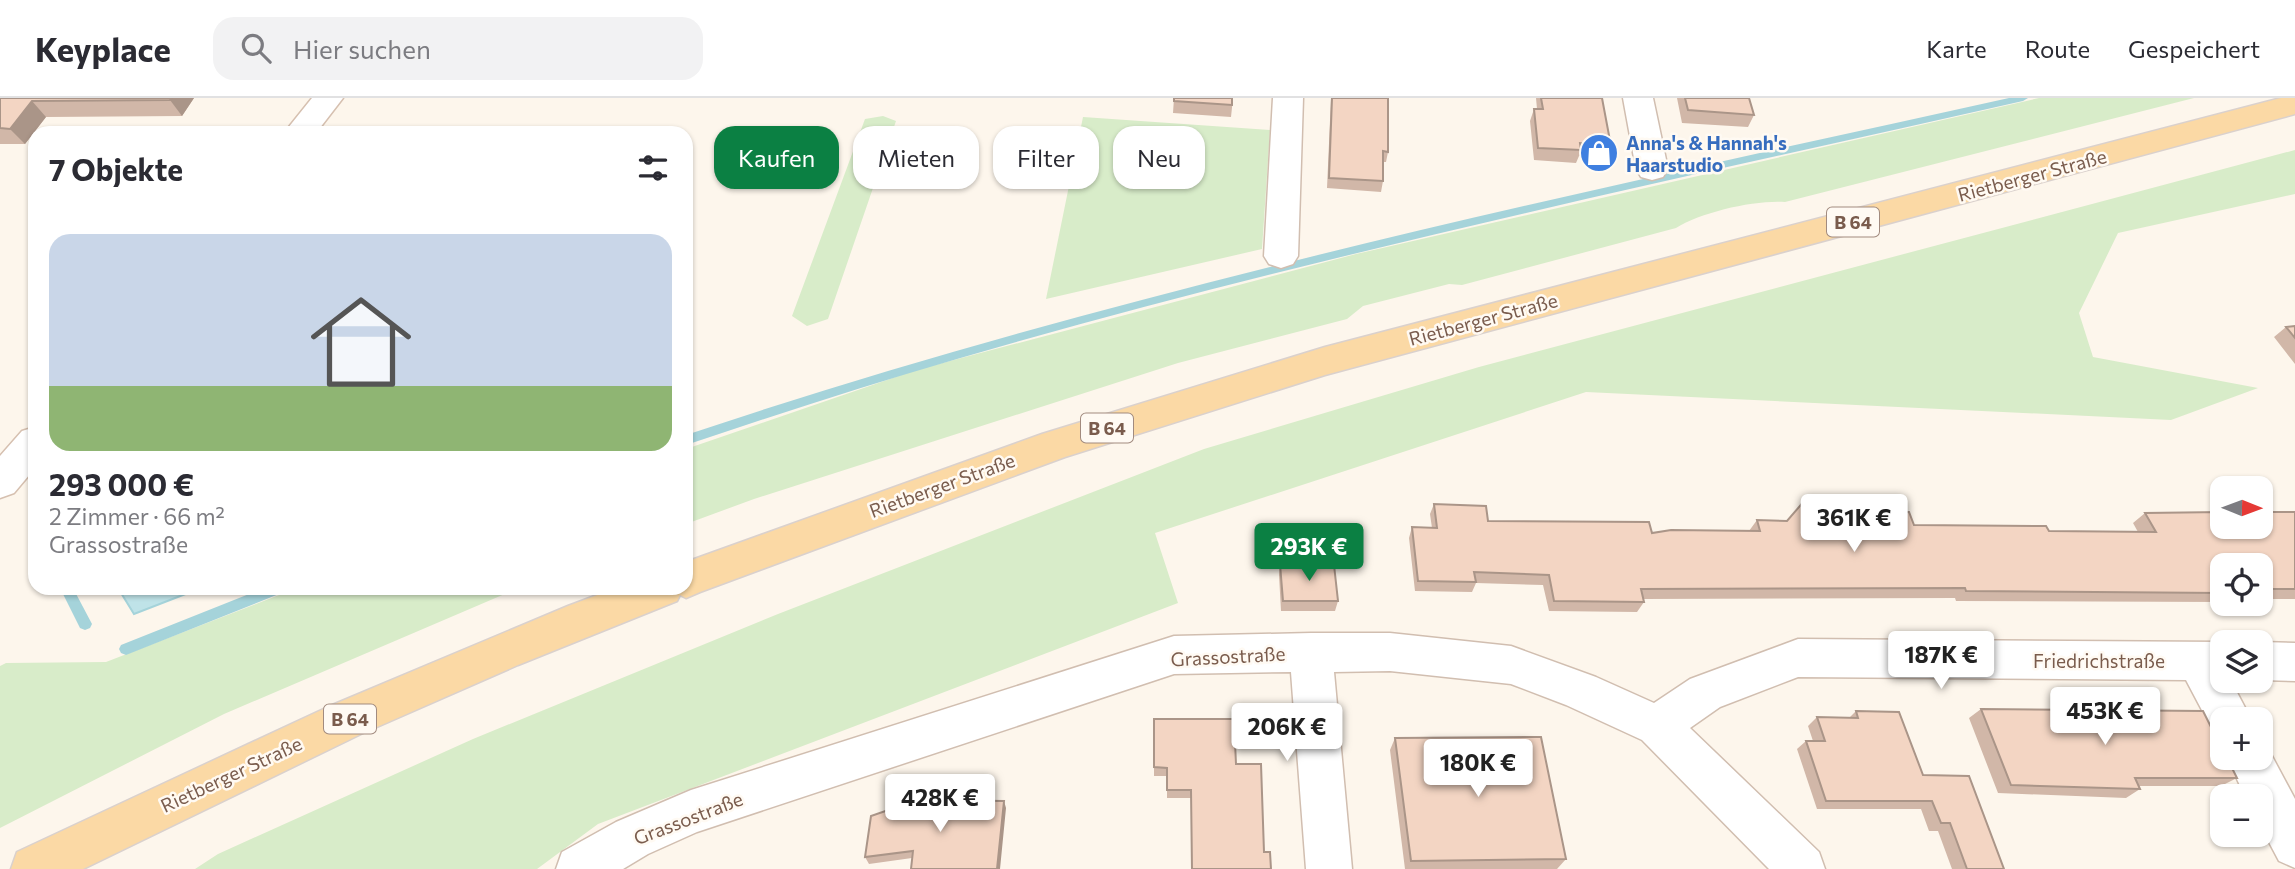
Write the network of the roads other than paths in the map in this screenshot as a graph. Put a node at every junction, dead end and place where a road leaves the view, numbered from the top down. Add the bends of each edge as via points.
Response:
1 (328, 98) edge
2 (1288, 98) edge
3 (1638, 98) edge
4 (2295, 104) edge
5 (305, 126) edge
6 (1652, 169) dead end
7 (1281, 256) dead end
8 (28, 450) edge
9 (0, 482) edge
10 (693, 577) edge
11 (646, 595) edge
12 (1311, 652) junction
13 (2210, 661) edge
14 (2273, 662) edge
15 (2295, 662) edge
16 (1657, 726) junction
17 (2255, 770) edge
18 (2295, 845) edge
19 (40, 867) edge
20 (579, 869) edge
21 (1329, 869) edge
22 (1802, 869) edge

1 - 5 street
2 - 7 street
3 - 6 street
4 - 10 main road, Rietberger Straße / B 64 via 1325,361 1055,445
8 - 9 street
11 - 19 main road, Rietberger Straße / B 64 via 339,723
12 - 16 street, Grassostraße via 1390,652 1511,665
12 - 20 street, Grassostraße via 1174,655 691,812 632,838
12 - 21 street
13 - 16 street, Friedrichstraße via 1798,658 1704,693
14 - 15 street
16 - 22 street, Grassostraße
17 - 18 street

